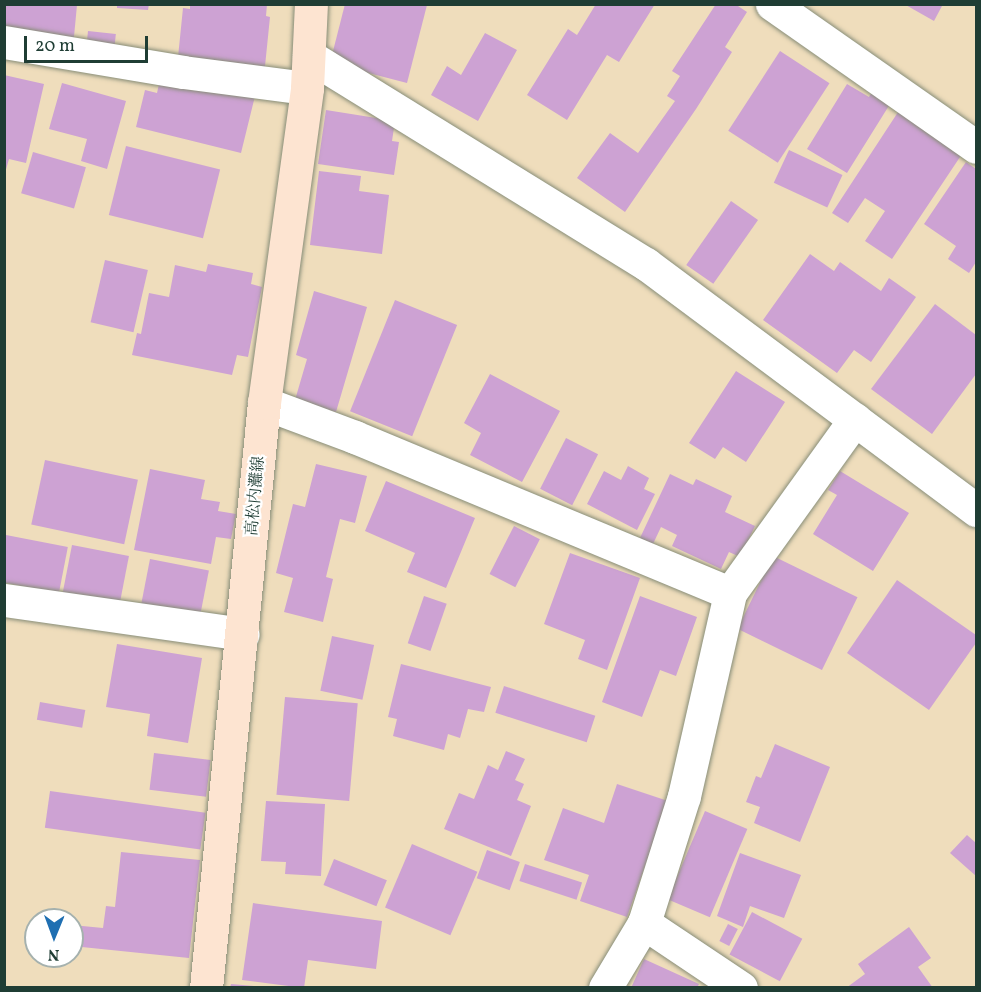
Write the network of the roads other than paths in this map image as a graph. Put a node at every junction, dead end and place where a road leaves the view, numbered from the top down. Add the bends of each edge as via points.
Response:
1 (311, 4) edge
2 (772, 4) edge
3 (4, 42) edge
4 (308, 72) junction
5 (976, 147) edge
6 (264, 403) junction
7 (855, 419) junction
8 (976, 510) edge
9 (730, 593) junction
10 (4, 600) edge
11 (243, 634) junction
12 (644, 923) junction
13 (206, 987) edge
14 (605, 987) edge
15 (741, 987) edge

1 - 4 main road, 高松内灘線
2 - 5 street
3 - 4 street via 183,72
4 - 6 main road, 高松内灘線
4 - 7 street via 646,264
6 - 9 street
6 - 11 main road, 高松内灘線
7 - 8 street
7 - 9 street
9 - 12 street via 684,796
10 - 11 street
11 - 13 main road, 高松内灘線
12 - 14 street
12 - 15 street

